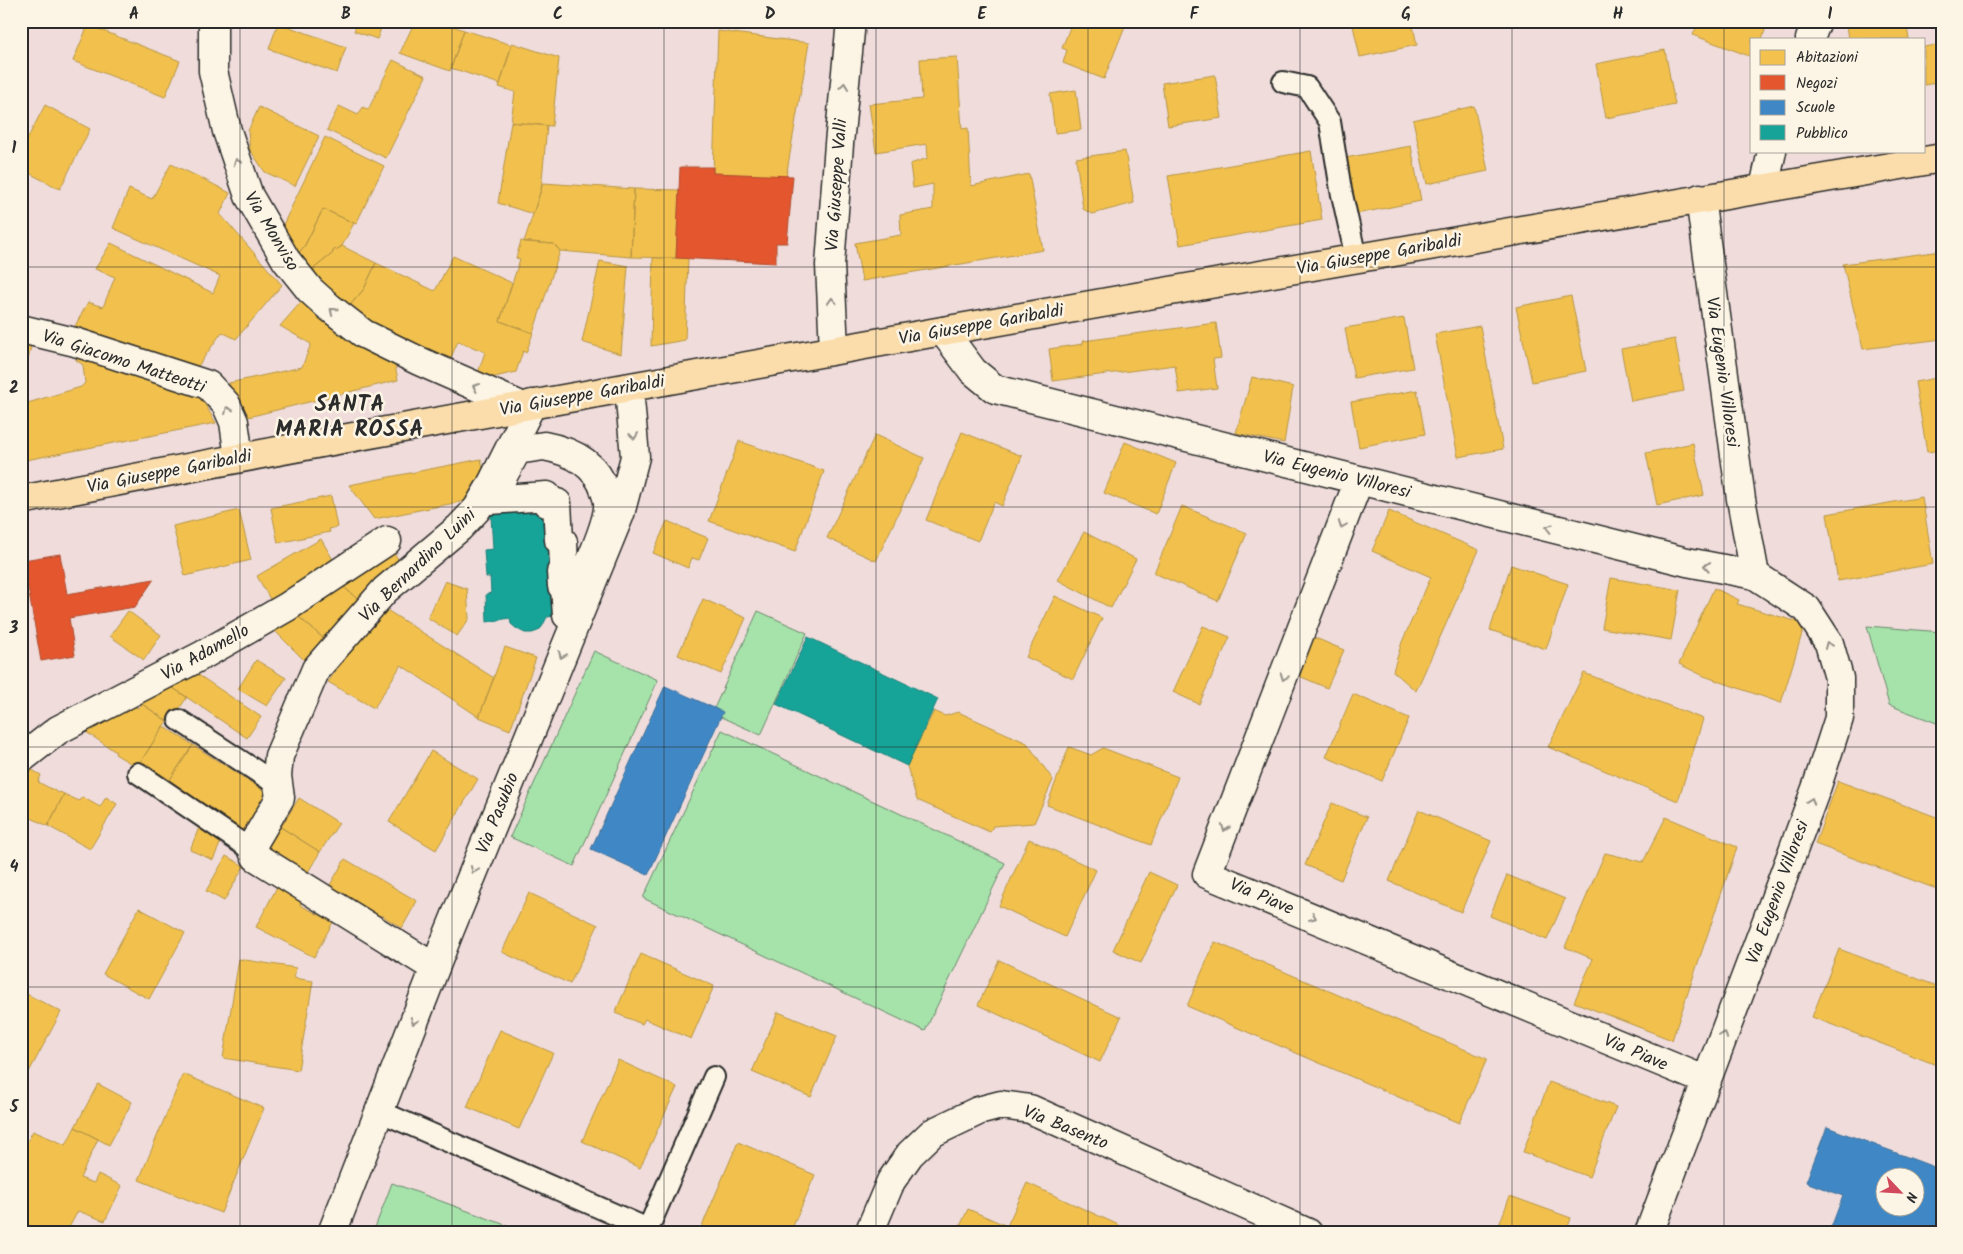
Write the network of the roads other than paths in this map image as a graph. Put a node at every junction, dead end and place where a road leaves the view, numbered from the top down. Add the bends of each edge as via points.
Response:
1 (213, 21) edge
2 (851, 21) edge
3 (1817, 21) edge
4 (1810, 38) edge
5 (1283, 82) dead end
6 (1772, 152) edge
7 (1942, 158) edge
8 (1764, 188) junction
9 (1700, 198) junction
10 (1356, 258) junction
11 (21, 329) edge
12 (942, 331) junction
13 (834, 349) junction
14 (629, 388) junction
15 (526, 405) junction
16 (239, 457) junction
17 (1359, 480) junction
18 (21, 500) edge
19 (608, 502) joint
20 (387, 541) dead end
21 (1755, 575) junction
22 (179, 720) dead end
23 (21, 759) edge
24 (138, 773) dead end
25 (279, 786) junction
26 (253, 851) junction
27 (435, 968) junction
28 (714, 1077) dead end
29 (1707, 1081) junction
30 (379, 1111) junction
31 (332, 1233) edge
32 (869, 1233) edge
33 (1308, 1233) edge
34 (1649, 1233) edge

15 -> 1 street, Via Monviso via 419,361 364,334 316,296 286,260 249,196 227,131 213,71
13 -> 2 street, Via Giuseppe Valli via 830,265
3 - 4 street
5 - 10 lane via 1307,87 1330,122
6 - 8 street
7 - 8 main road, Via Giuseppe Garibaldi
8 - 9 main road, Via Giuseppe Garibaldi
9 - 10 main road, Via Giuseppe Garibaldi
9 - 21 street, Via Eugenio Villoresi via 1741,499
10 - 12 main road, Via Giuseppe Garibaldi
16 -> 11 street, Via Giacomo Matteotti via 234,422 226,404 208,385 75,342
12 - 13 main road, Via Giuseppe Garibaldi
12 - 17 street, Via Eugenio Villoresi via 973,372 995,389
13 - 14 main road, Via Giuseppe Garibaldi
14 - 15 main road, Via Giuseppe Garibaldi
14 -> 27 street, Via Pasubio via 635,457 620,514
15 - 16 main road, Via Giuseppe Garibaldi
15 - 25 street, Via Bernardino Luini via 490,488 469,518 385,590 321,662 278,756
16 - 18 main road, Via Giuseppe Garibaldi
21 -> 17 street, Via Eugenio Villoresi via 1687,562
17 -> 29 street, Via Piave via 1208,874
19 - 19 street via 601,479 586,462 563,450 544,446 517,450 490,500 547,496 547,503 557,503 559,540 563,542 564,568 561,572 567,615 605,524
20 - 23 street, Via Adamello via 287,607 203,655 58,730
29 -> 21 street, Via Eugenio Villoresi via 1817,786 1839,718 1839,678 1829,643 1807,610
22 - 25 lane
24 - 26 lane
25 - 26 street, Via Bernardino Luini via 280,798 255,839
26 - 27 street via 256,857
27 -> 30 street, Via Pasubio
28 - 30 lane via 648,1229
29 - 34 street, Via Eugenio Villoresi
30 - 31 street, Via Pasubio
32 - 33 street, Via Basento via 891,1181 910,1154 932,1133 978,1111 1001,1105 1030,1109

